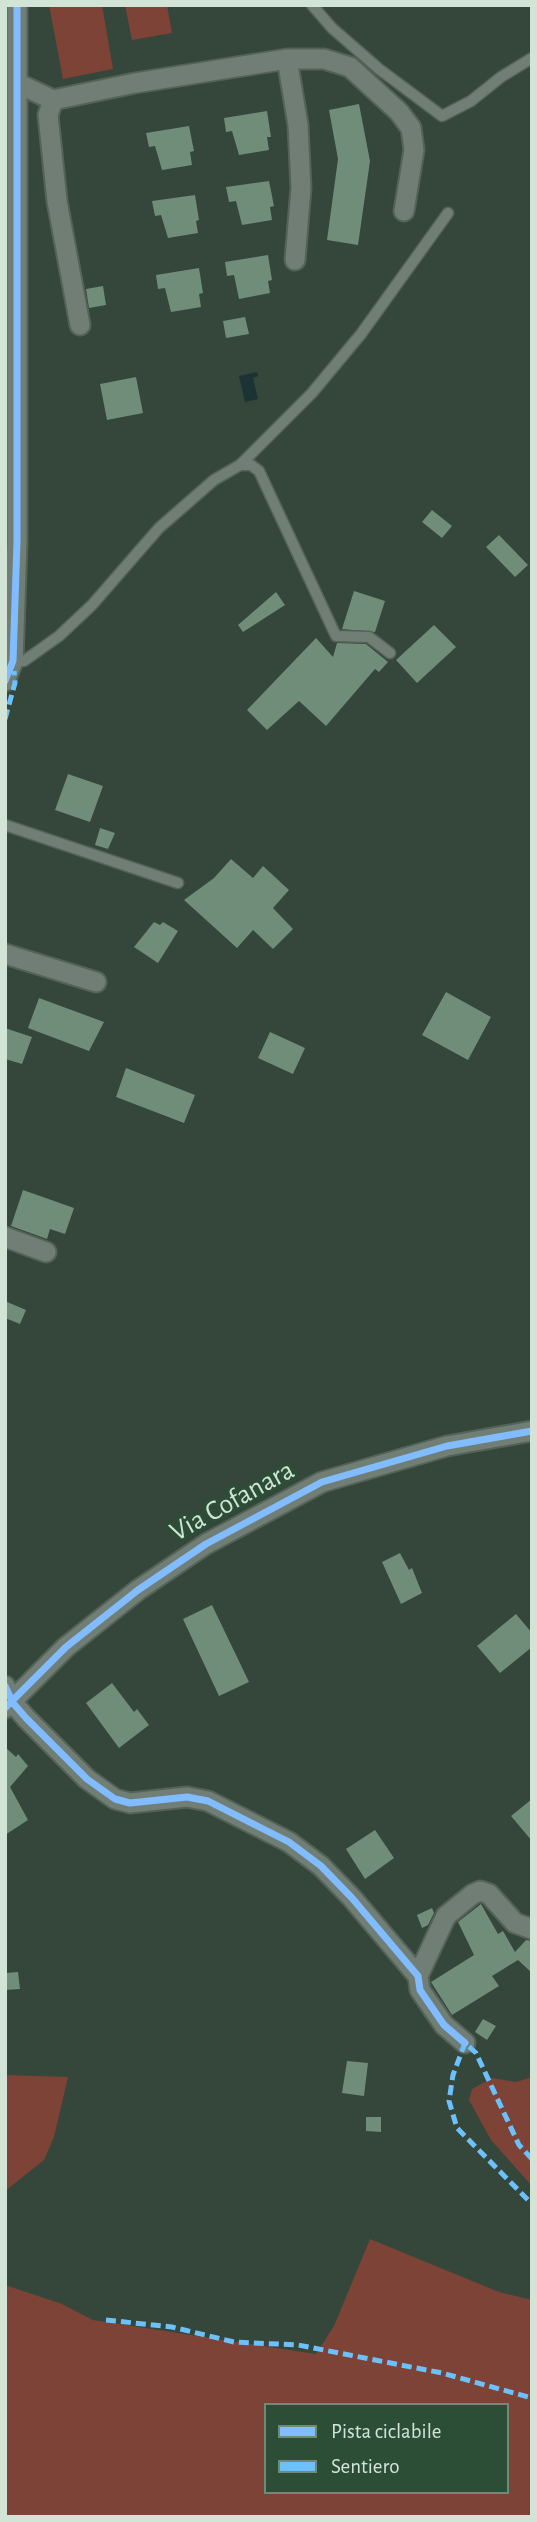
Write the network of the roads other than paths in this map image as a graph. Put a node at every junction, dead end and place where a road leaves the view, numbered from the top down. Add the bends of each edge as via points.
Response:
1 (17, 5) edge
2 (312, 5) edge
3 (532, 58) edge
4 (287, 59) junction
5 (17, 83) junction
6 (53, 100) junction
7 (404, 211) dead end
8 (448, 214) dead end
9 (295, 260) dead end
10 (80, 325) dead end
11 (12, 420) edge
12 (240, 465) junction
13 (390, 653) dead end
14 (13, 661) junction
15 (5, 681) edge
16 (5, 825) edge
17 (178, 883) dead end
18 (5, 954) edge
19 (96, 982) dead end
20 (5, 1237) edge
21 (46, 1252) dead end
22 (532, 1431) edge
23 (8, 1699) edge
24 (532, 1929) edge
25 (418, 1976) junction
26 (465, 2043) dead end

1 - 5 street
2 - 3 lane via 379,69 442,116
4 - 6 street
4 - 7 street via 324,59 350,67 399,112 411,128 414,150
4 - 9 street via 298,125 301,188
5 - 6 street
5 - 11 street
6 - 10 street via 48,115 57,201
8 - 12 lane via 312,393
11 - 14 street
12 - 13 lane via 259,471 336,636 369,636
12 - 14 lane via 214,480 159,528 59,636 24,661
14 - 15 street
16 - 17 lane
18 - 19 street
20 - 21 street
22 - 23 street, Via Cofanara via 447,1446 311,1488 206,1544 138,1590
23 - 25 street via 87,1779 115,1799 130,1803 187,1797 208,1801 289,1842 335,1879
24 - 25 street via 515,1923 489,1894 480,1891 446,1916
25 - 26 street via 420,1990 438,2016

